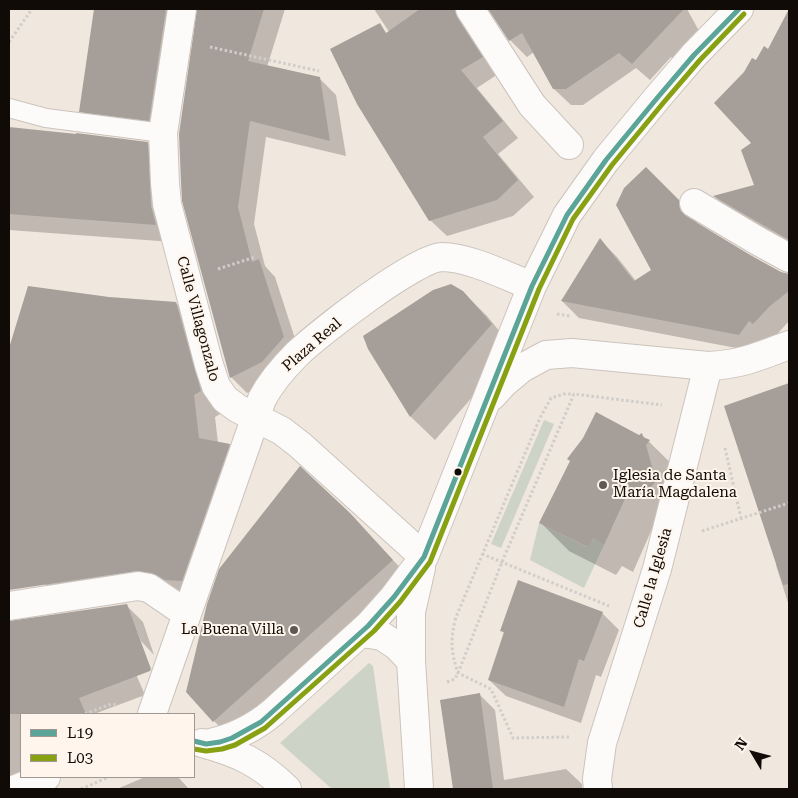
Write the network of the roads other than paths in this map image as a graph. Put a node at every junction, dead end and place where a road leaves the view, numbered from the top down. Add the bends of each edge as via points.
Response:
1 (182, 9) edge
2 (470, 9) edge
3 (739, 9) edge
4 (9, 108) edge
5 (163, 133) junction
6 (569, 144) dead end
7 (694, 203) dead end
8 (789, 258) edge
9 (532, 286) junction
10 (519, 318) junction
11 (789, 345) edge
12 (546, 355) junction
13 (708, 366) junction
14 (486, 403) junction
15 (256, 418) junction
16 (424, 557) junction
17 (9, 606) edge
18 (187, 614) junction
19 (362, 633) junction
20 (410, 661) junction
21 (152, 713) edge
22 (250, 728) junction
23 (200, 743) edge
24 (250, 760) junction
25 (44, 778) edge
26 (16, 789) edge
27 (287, 789) edge
28 (419, 789) edge
29 (598, 789) edge

1 - 5 street, Calle Villagonzalo
2 - 6 street via 532,106
3 - 9 street via 694,55 606,160 567,215
4 - 5 lane via 46,118
5 - 15 street, Calle Villagonzalo via 167,204 209,365 216,386 225,399
7 - 8 street
9 - 10 street
9 - 15 street, Plaza Real via 461,259 429,259 395,279 297,354 272,380
10 - 12 street via 523,334
10 - 14 street
11 - 13 street via 744,362
12 - 13 street via 572,354
12 - 14 street via 516,373
13 - 29 street, Calle la Iglesia via 657,569 602,743
14 - 16 street
15 - 16 street via 300,444
15 - 18 street
16 - 19 street
16 - 20 street via 411,612
17 - 18 street via 138,586 149,588
18 - 21 street
19 - 20 street via 382,636 397,646
19 - 22 street via 261,722
20 - 28 street
22 - 23 street via 232,738
22 - 24 street via 244,748
23 - 24 street
24 - 27 street
25 - 26 street

